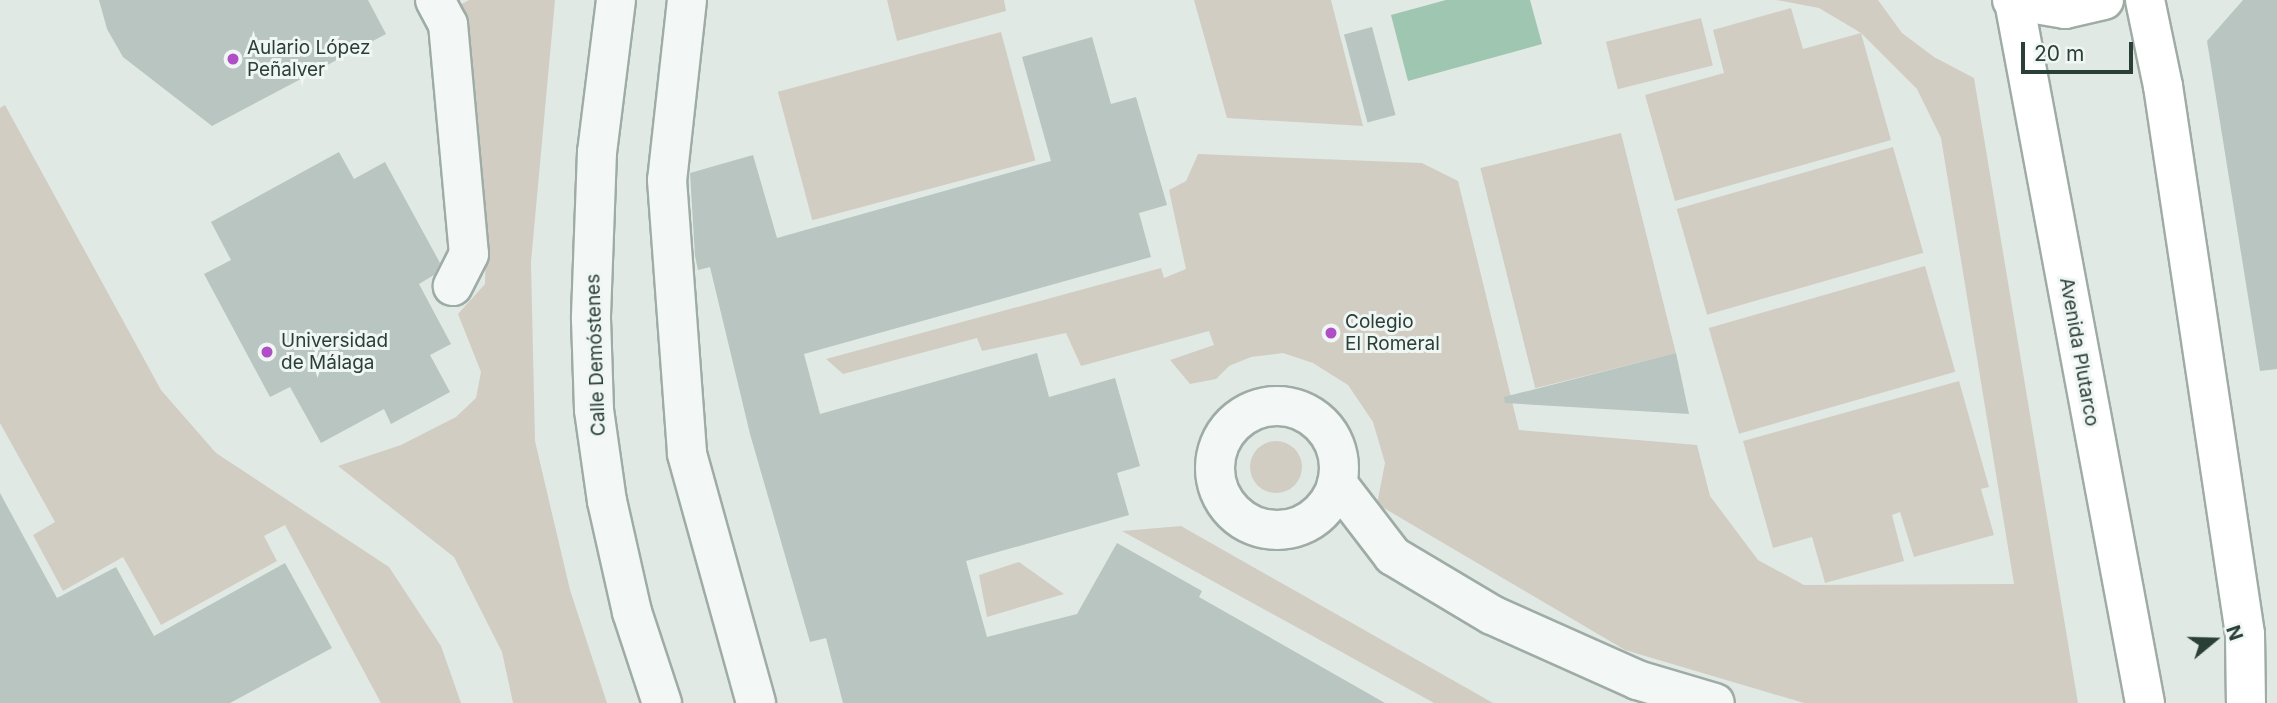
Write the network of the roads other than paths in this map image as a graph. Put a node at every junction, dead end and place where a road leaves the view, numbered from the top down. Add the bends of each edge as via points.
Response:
1 (435, 0) edge
2 (615, 0) edge
3 (687, 0) edge
4 (2104, 0) edge
5 (2145, 0) edge
6 (2013, 1) edge
7 (453, 286) dead end
8 (1338, 483) dead end
9 (662, 703) edge
10 (756, 703) edge
11 (1715, 703) edge
12 (2145, 703) edge
13 (2246, 703) edge

1 - 7 street via 448,24 469,254
2 - 9 street, Calle Demóstenes via 597,152 591,319 594,410 607,501 632,612
3 - 10 street via 667,180 687,454
4 - 6 main road via 2065,9
5 - 13 main road via 2163,86 2243,621
6 - 12 main road, Avenida Plutarco
8 - 11 street via 1394,556 1492,614 1637,680

